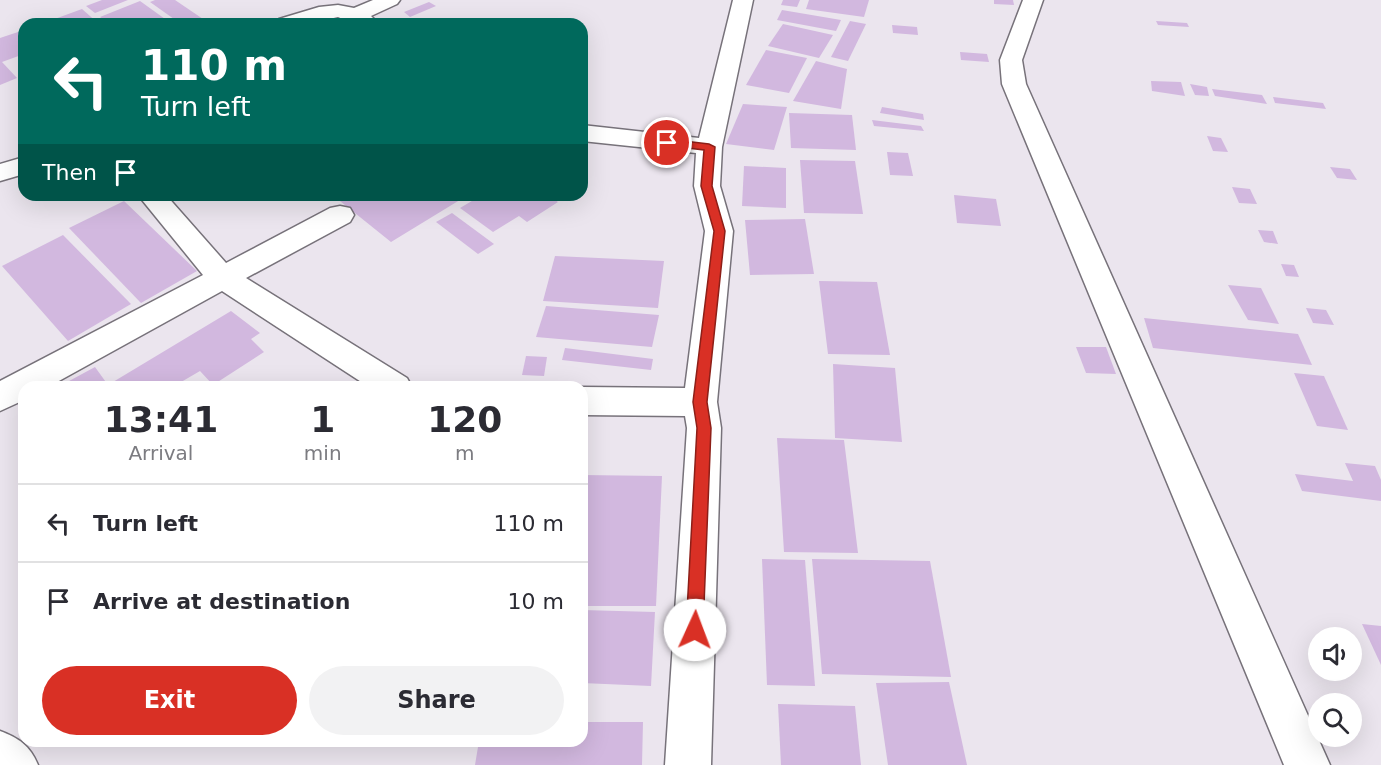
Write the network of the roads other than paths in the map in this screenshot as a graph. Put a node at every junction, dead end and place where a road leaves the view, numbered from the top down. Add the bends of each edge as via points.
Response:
1 (390, 0) edge
2 (743, 0) edge
3 (1033, 0) edge
4 (304, 18) edge
5 (359, 18) edge
6 (363, 18) edge
7 (588, 134) edge
8 (709, 147) junction
9 (18, 167) edge
10 (0, 173) edge
11 (156, 201) edge
12 (340, 215) dead end
13 (222, 278) junction
14 (27, 381) edge
15 (385, 381) edge
16 (18, 386) edge
17 (1, 395) edge
18 (588, 400) edge
19 (700, 402) junction
20 (0, 753) edge
21 (15, 765) edge
22 (688, 765) edge
23 (1307, 765) edge

1 - 6 street
2 - 8 street
3 - 23 street via 1011,60 1014,84
4 - 5 street via 339,10
7 - 8 street
8 - 19 street via 707,186 719,231
9 - 10 street
11 - 13 street
12 - 13 street
13 - 14 street
13 - 15 street
16 - 17 street
18 - 19 street
19 - 22 street via 704,428
20 - 21 street

